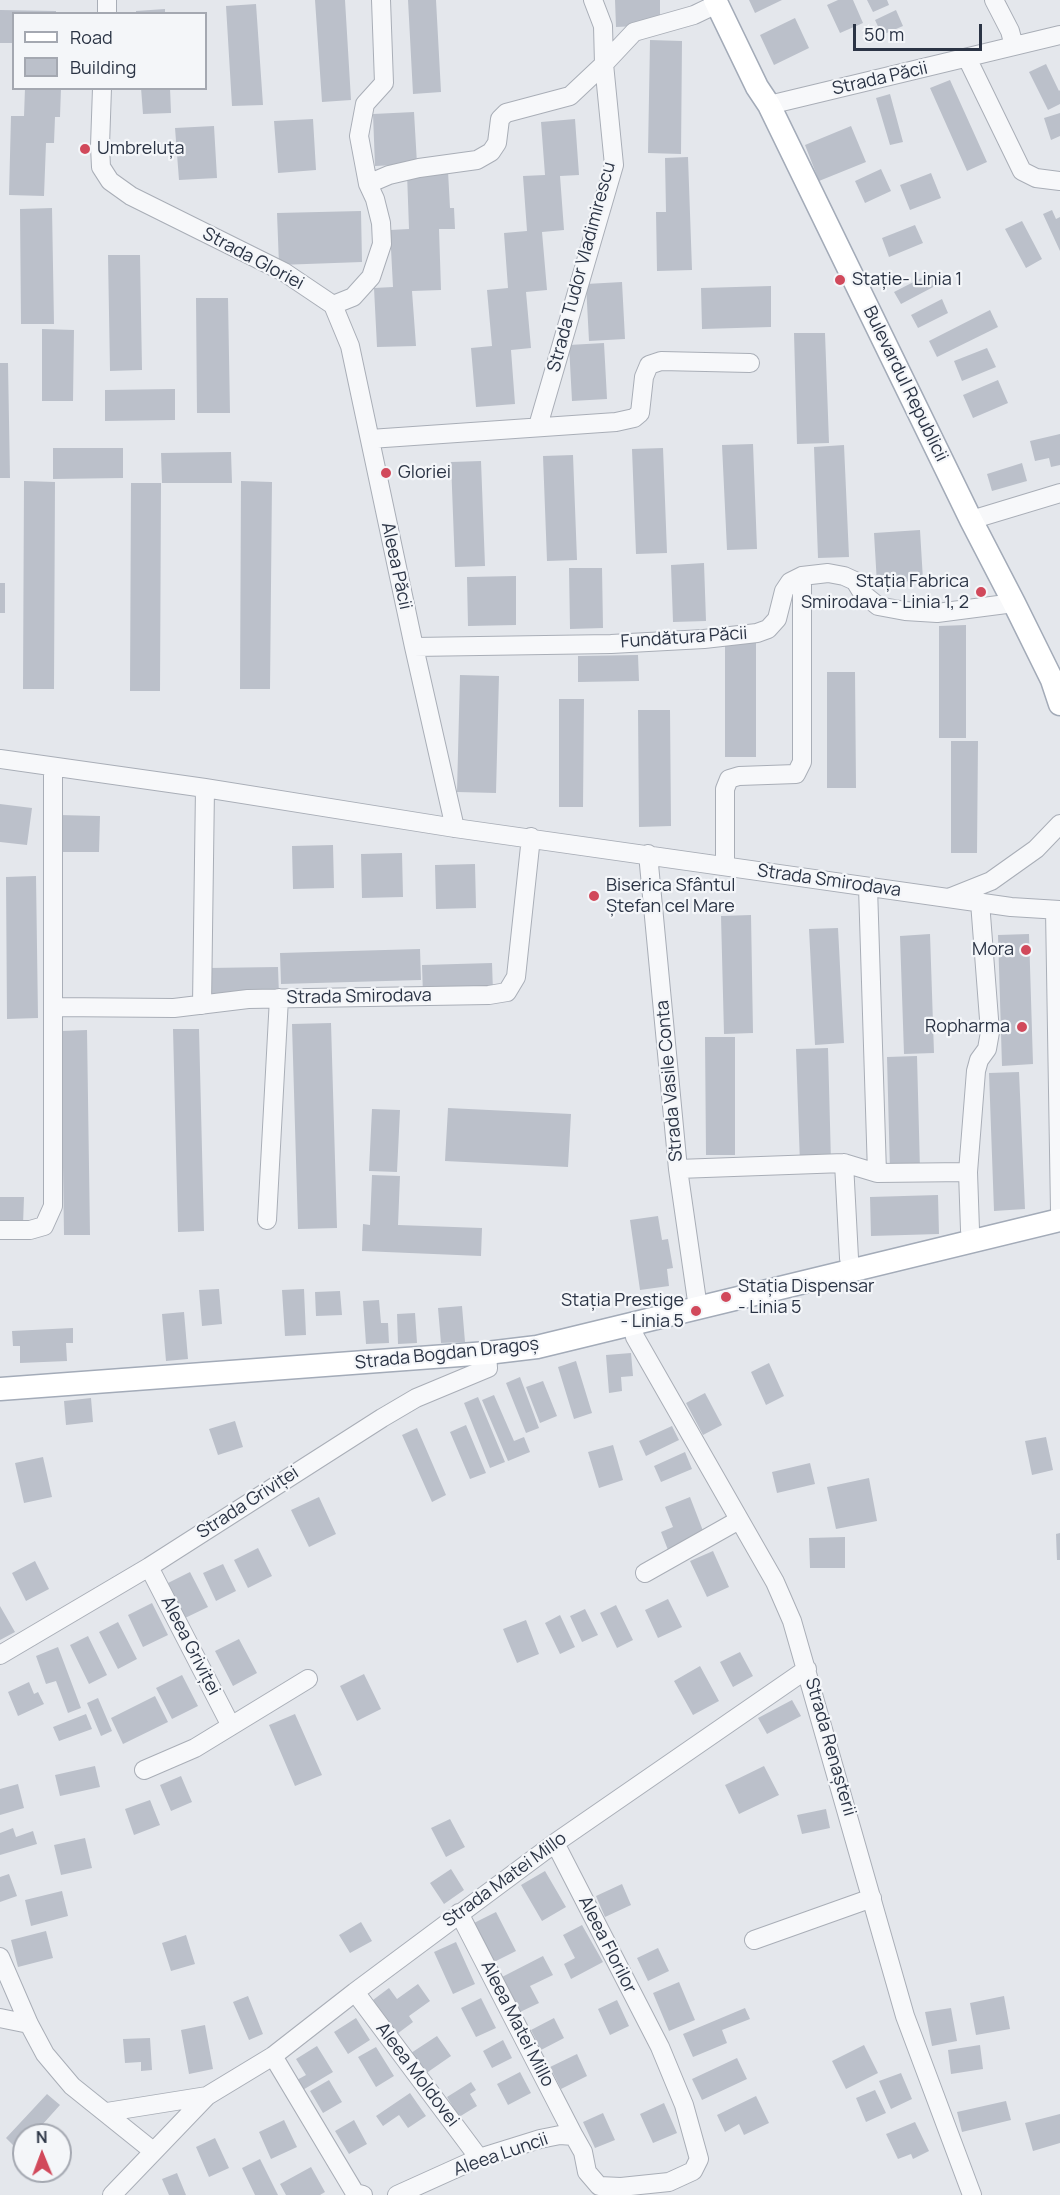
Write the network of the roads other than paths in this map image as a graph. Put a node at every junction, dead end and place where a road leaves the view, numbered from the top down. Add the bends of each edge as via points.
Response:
1 (381, 0) edge
2 (593, 0) edge
3 (994, 0) edge
4 (716, 2) edge
5 (1060, 35) edge
6 (1014, 46) junction
7 (967, 58) junction
8 (604, 64) junction
9 (102, 90) edge
10 (769, 105) junction
11 (1060, 181) edge
12 (368, 184) junction
13 (333, 305) junction
14 (750, 363) dead end
15 (538, 426) junction
16 (370, 439) junction
17 (1060, 493) edge
18 (971, 520) junction
19 (802, 576) junction
20 (1014, 603) junction
21 (414, 647) junction
22 (1060, 704) edge
23 (0, 759) edge
24 (53, 767) junction
25 (205, 788) junction
26 (1060, 824) edge
27 (455, 828) junction
28 (531, 837) junction
29 (648, 854) junction
30 (725, 866) junction
31 (868, 887) junction
32 (950, 898) junction
33 (980, 902) junction
34 (1058, 910) edge
35 (279, 998) junction
36 (202, 1005) junction
37 (53, 1007) junction
38 (844, 1164) junction
39 (678, 1169) junction
40 (968, 1172) junction
41 (877, 1173) junction
42 (1060, 1211) edge
43 (267, 1220) dead end
44 (1060, 1220) edge
45 (0, 1230) edge
46 (974, 1242) junction
47 (852, 1270) junction
48 (698, 1308) junction
49 (632, 1323) junction
50 (487, 1353) junction
51 (0, 1389) edge
52 (740, 1520) junction
53 (149, 1567) junction
54 (645, 1572) dead end
55 (0, 1655) edge
56 (807, 1669) junction
57 (308, 1679) dead end
58 (231, 1726) junction
59 (144, 1770) dead end
60 (555, 1843) junction
61 (872, 1898) junction
62 (459, 1913) junction
63 (754, 1940) dead end
64 (0, 1957) edge
65 (355, 1992) junction
66 (0, 2018) edge
67 (29, 2024) junction
68 (660, 2047) joint
69 (273, 2056) junction
70 (207, 2096) junction
71 (106, 2112) junction
72 (574, 2136) junction
73 (153, 2151) junction
74 (479, 2158) junction
75 (112, 2195) edge
76 (363, 2195) edge
77 (397, 2195) edge
78 (972, 2195) edge

1 - 12 street via 384,82 365,104 359,136
2 - 8 street, Strada Tudor Vladimirescu via 603,26
3 - 6 street
4 - 8 street via 694,15 634,32
4 - 10 main road, Bulevardul Republicii
5 - 6 street, Strada Păcii
6 - 7 street, Strada Păcii
7 - 10 street, Strada Păcii
7 - 11 street via 1022,171 1036,178
8 - 12 street via 570,96 506,113 500,119 497,143 477,160 419,168
8 - 15 street, Strada Tudor Vladimirescu via 614,165
9 - 13 street, Strada Gloriei via 101,167 110,181 131,196 284,272
10 - 18 main road, Bulevardul Republicii
12 - 13 street via 381,223 382,244 371,277 354,297
13 - 16 street, Aleea Păcii via 350,346
14 - 15 street via 661,361 649,365 640,412 634,418
15 - 16 street
16 - 21 street, Aleea Păcii
17 - 18 street
18 - 20 main road, Bulevardul Republicii
19 - 20 street via 844,576 855,581 878,606 905,611 937,613
19 - 21 street, Fundătura Păcii via 790,582 784,591 777,619 768,630 757,633 611,644
19 - 30 street via 802,762 796,774 729,779 725,789
20 - 22 main road, Bulevardul Republicii
21 - 27 street, Aleea Păcii
23 - 24 street, Strada Smirodava
24 - 25 street, Strada Smirodava
24 - 37 street
25 - 27 street, Strada Smirodava
25 - 36 street
26 - 32 street via 1036,849 991,881
27 - 28 street, Strada Smirodava
28 - 29 street, Strada Smirodava
28 - 35 street, Strada Smirodava via 516,977 507,992
29 - 30 street, Strada Smirodava
29 - 39 street, Strada Vasile Conta
30 - 31 street, Strada Smirodava
31 - 32 street, Strada Smirodava
31 - 41 street
32 - 33 street, Strada Smirodava
33 - 34 street, Strada Smirodava
33 - 40 street via 990,1032 976,1071
34 - 42 street
35 - 36 street, Strada Smirodava
35 - 43 street
36 - 37 street, Strada Smirodava
37 - 45 street via 53,1206 44,1226
38 - 39 street
38 - 41 street
38 - 47 street
39 - 48 street, Strada Vasile Conta
40 - 41 street
40 - 46 street
44 - 46 main road, Strada Bogdan Dragoș
46 - 47 main road, Strada Bogdan Dragoș
47 - 48 main road, Strada Bogdan Dragoș
48 - 49 main road, Strada Bogdan Dragoș
49 - 50 main road, Strada Bogdan Dragoș via 537,1347
49 - 52 street, Strada Renașterii via 635,1337
50 - 51 main road, Strada Bogdan Dragoș
50 - 53 street, Strada Griviței via 488,1368 416,1398
52 - 54 street
52 - 56 street, Strada Renașterii via 775,1582
53 - 55 street, Strada Griviței
53 - 58 street, Aleea Griviței
56 - 60 street, Strada Matei Millo
56 - 61 street, Strada Renașterii
57 - 58 street
58 - 59 street via 195,1748
60 - 62 street, Strada Matei Millo
60 - 68 street, Aleea Florilor
61 - 63 street
61 - 78 street, Strada Renașterii via 905,2016
62 - 65 street, Strada Matei Millo
62 - 72 street, Aleea Matei Millo
64 - 67 street
65 - 69 street, Strada Matei Millo
65 - 74 street, Aleea Moldovei
66 - 67 street
67 - 71 street via 57,2069
68 - 72 street, Aleea Luncii via 695,2140 699,2160 693,2171 669,2182 599,2186 587,2172 583,2151
69 - 70 street, Strada Matei Millo
69 - 76 street via 355,2193
70 - 71 street, Strada Matei Millo
70 - 73 street, Strada Matei Millo
71 - 73 street
72 - 74 street, Aleea Luncii via 540,2139
73 - 75 street, Strada Matei Millo
74 - 77 street, Aleea Luncii

